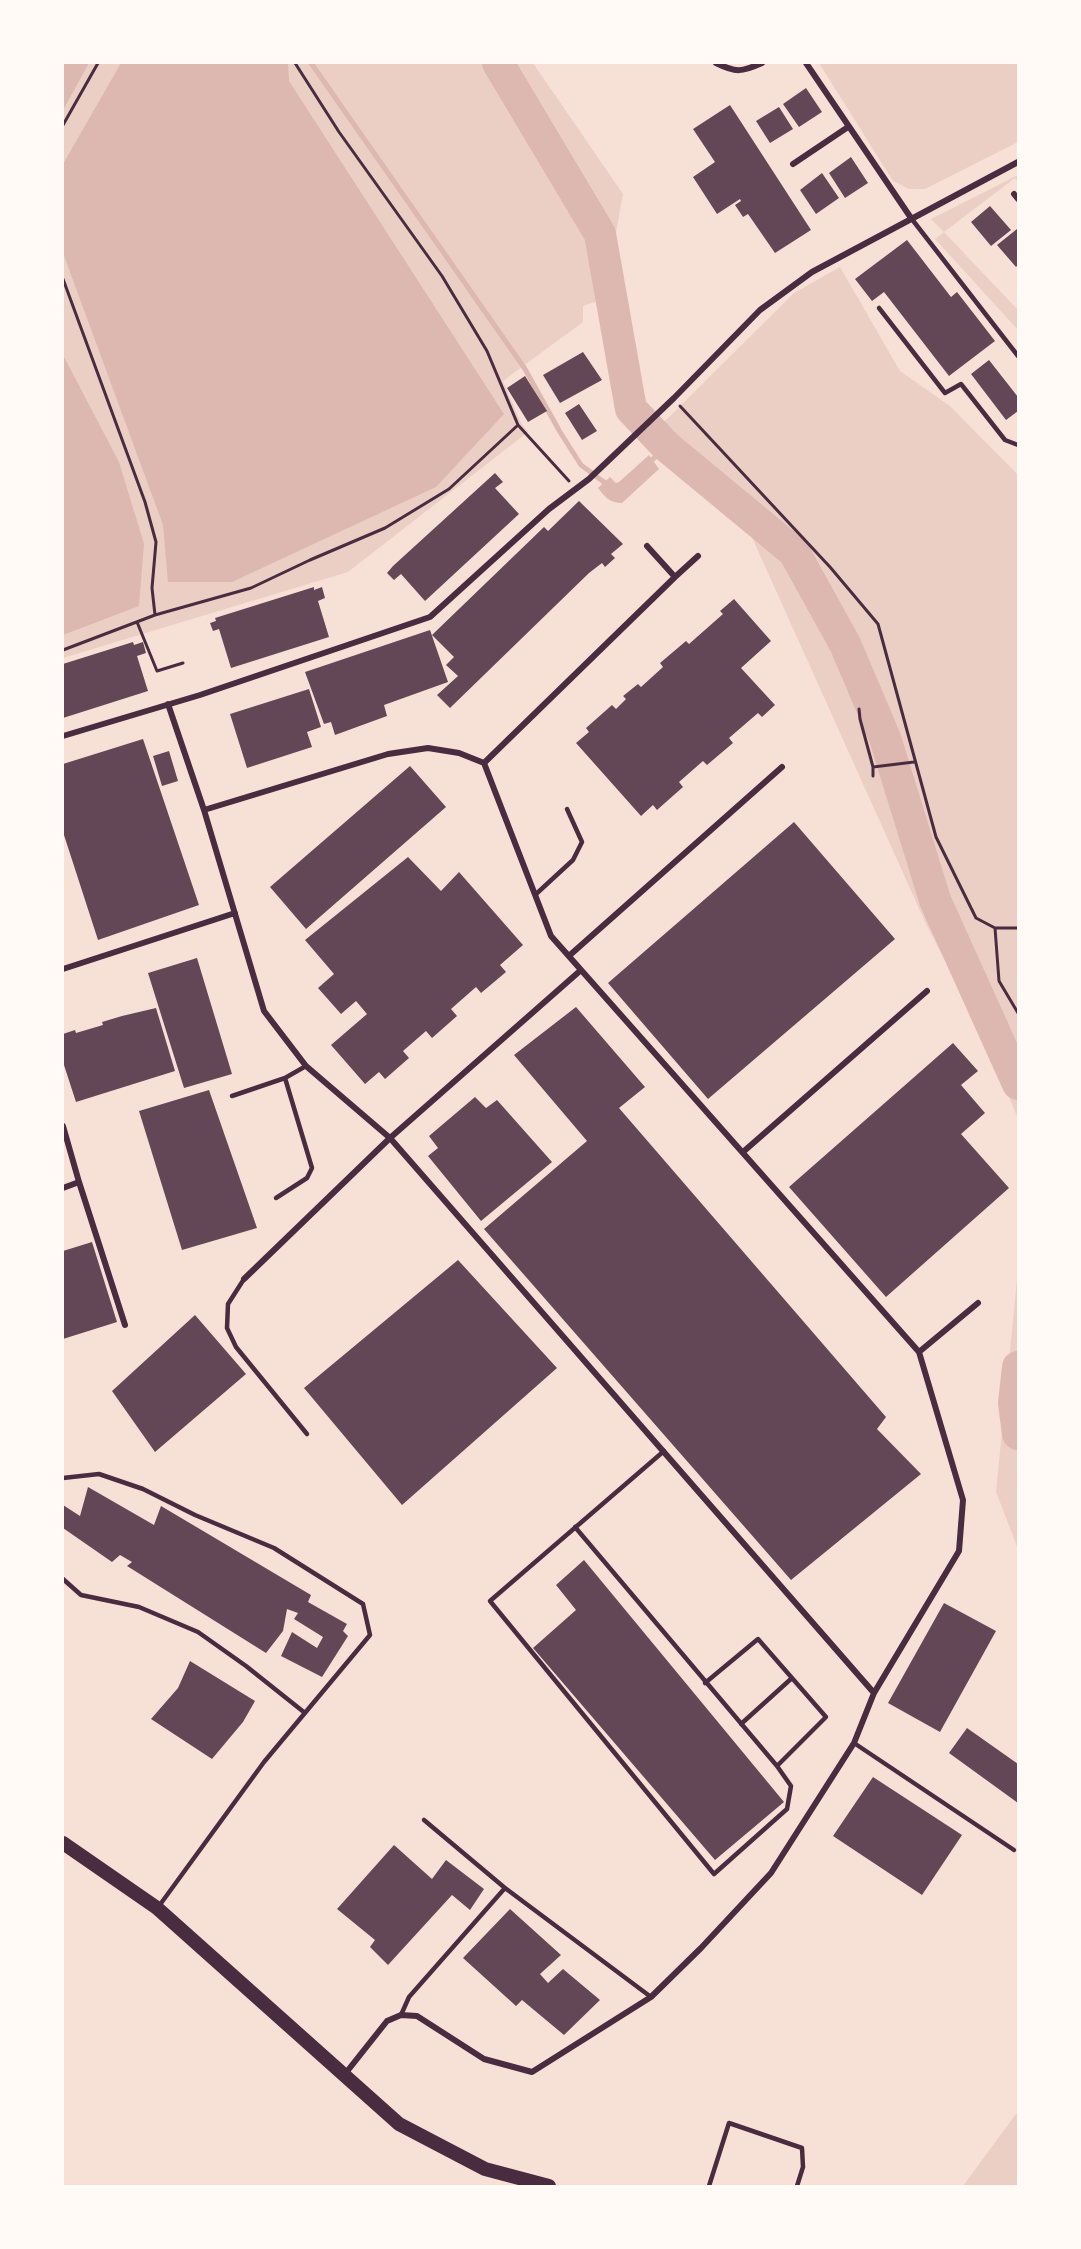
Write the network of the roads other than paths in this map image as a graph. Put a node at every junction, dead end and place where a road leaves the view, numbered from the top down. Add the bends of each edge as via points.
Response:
1 (716, 63) edge
2 (762, 63) edge
3 (806, 63) edge
4 (848, 127) junction
5 (1018, 162) edge
6 (793, 164) dead end
7 (911, 218) junction
8 (879, 308) dead end
9 (1018, 356) edge
10 (1018, 445) edge
11 (647, 546) dead end
12 (698, 556) dead end
13 (675, 577) junction
14 (168, 704) junction
15 (63, 736) edge
16 (484, 763) junction
17 (782, 767) dead end
18 (567, 809) dead end
19 (204, 810) junction
20 (535, 894) junction
21 (235, 913) junction
22 (570, 955) junction
23 (63, 969) edge
24 (581, 970) junction
25 (927, 991) dead end
26 (306, 1066) junction
27 (285, 1078) junction
28 (232, 1096) dead end
29 (63, 1126) edge
30 (390, 1138) junction
31 (743, 1152) junction
32 (79, 1182) junction
33 (63, 1188) edge
34 (276, 1198) dead end
35 (244, 1279) joint
36 (978, 1303) dead end
37 (125, 1325) dead end
38 (919, 1352) junction
39 (307, 1434) dead end
40 (664, 1451) junction
41 (63, 1478) edge
42 (576, 1527) junction
43 (63, 1579) edge
44 (792, 1678) junction
45 (705, 1683) junction
46 (874, 1693) junction
47 (305, 1713) junction
48 (741, 1724) junction
49 (854, 1743) junction
50 (777, 1766) junction
51 (424, 1820) dead end
52 (63, 1843) edge
53 (1014, 1850) dead end
54 (505, 1888) junction
55 (158, 1908) junction
56 (651, 1997) junction
57 (401, 2015) junction
58 (344, 2074) junction
59 (549, 2186) edge
60 (709, 2186) edge
61 (797, 2186) edge

1 - 2 street via 729,70 745,71
3 - 4 street
4 - 6 street
4 - 7 street
5 - 7 street
7 - 9 lane
7 - 14 street via 812,272 760,310 590,479 549,509 430,617
8 - 10 lane via 945,393 961,384 1005,440
11 - 13 street
12 - 13 street
13 - 16 street
14 - 15 street
14 - 19 street
16 - 19 street via 459,753 428,748 388,754
16 - 20 street
17 - 22 street
18 - 20 lane via 582,842 573,860
19 - 21 street
20 - 22 street via 551,936
21 - 23 street
21 - 26 street via 264,1011
22 - 24 street
24 - 30 street
24 - 31 street
25 - 31 street
26 - 27 lane
26 - 30 street
27 - 28 lane
27 - 34 lane via 312,1168 307,1178
29 - 32 street
30 - 35 street
30 - 40 street
31 - 38 street
32 - 33 street
32 - 37 street
35 - 39 lane via 228,1304 227,1328 236,1347
36 - 38 street
38 - 46 street via 963,1500 959,1551
40 - 42 lane
40 - 46 street
41 - 47 lane via 99,1474 143,1489 274,1548 363,1604 370,1635
42 - 45 lane
42 - 50 lane via 490,1601 714,1874 787,1809 791,1786
43 - 47 lane via 81,1595 138,1607 198,1632
44 - 45 lane via 758,1639
44 - 48 lane
44 - 50 lane via 826,1717
45 - 48 lane
46 - 49 street
47 - 55 lane via 264,1762
48 - 50 lane
49 - 53 lane
49 - 56 street via 771,1873
51 - 54 lane
52 - 55 main road
54 - 56 lane
54 - 57 lane via 409,1996
55 - 58 main road
56 - 57 street via 532,2072 484,2059 417,2016
57 - 58 street via 387,2021
58 - 59 main road via 399,2124 485,2169
60 - 61 lane via 729,2123 802,2148 803,2167

